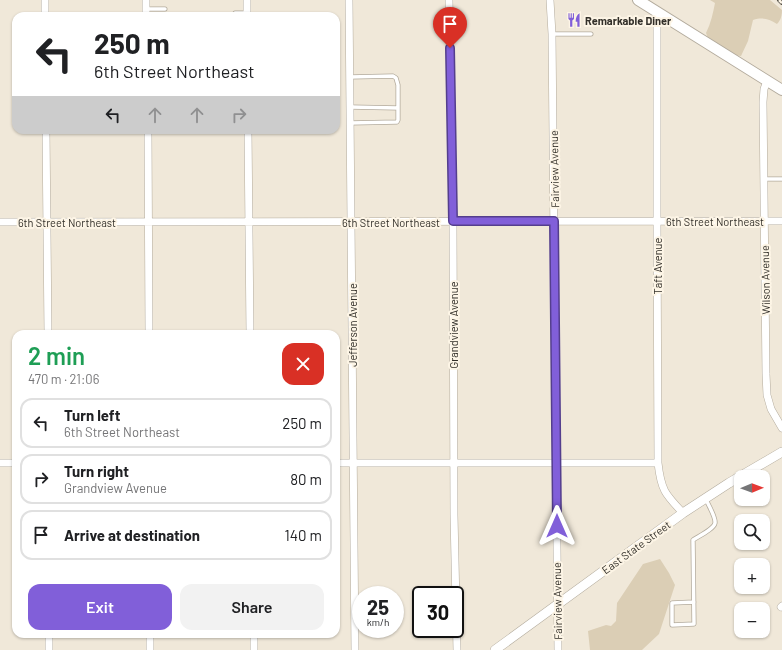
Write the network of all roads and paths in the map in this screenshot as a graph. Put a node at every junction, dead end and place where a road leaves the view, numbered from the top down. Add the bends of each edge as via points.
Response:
1 (45, 0) edge
2 (146, 0) edge
3 (247, 0) edge
4 (349, 0) edge
5 (449, 0) edge
6 (550, 0) edge
7 (638, 0) edge
8 (165, 9) dead end
9 (45, 12) edge
10 (146, 12) edge
11 (247, 12) edge
12 (657, 12) junction
13 (552, 34) junction
14 (591, 34) dead end
15 (350, 78) junction
16 (767, 81) junction
17 (782, 90) edge
18 (350, 107) junction
19 (398, 108) junction
20 (350, 122) junction
21 (46, 134) edge
22 (148, 134) edge
23 (248, 134) edge
24 (764, 179) junction
25 (782, 179) edge
26 (453, 221) junction
27 (554, 221) junction
28 (657, 221) junction
29 (764, 221) junction
30 (782, 221) edge
31 (0, 222) edge
32 (47, 222) junction
33 (149, 222) junction
34 (249, 222) junction
35 (351, 222) junction
36 (48, 330) edge
37 (149, 330) edge
38 (250, 330) edge
39 (782, 428) edge
40 (782, 452) edge
41 (0, 463) edge
42 (12, 463) edge
43 (340, 463) edge
44 (353, 463) junction
45 (454, 463) junction
46 (556, 463) junction
47 (658, 463) junction
48 (705, 498) junction
49 (683, 513) junction
50 (694, 602) junction
51 (557, 604) junction
52 (49, 638) edge
53 (150, 638) edge
54 (254, 638) edge
55 (49, 650) edge
56 (150, 650) edge
57 (254, 650) edge
58 (355, 650) edge
59 (457, 650) edge
60 (494, 650) edge
61 (558, 650) edge

1 - 9 street
2 - 10 street
3 - 11 street
4 - 15 street, Jefferson Avenue
5 - 26 street, Grandview Avenue
6 - 13 street, Fairview Avenue
7 - 12 main road
8 - 10 lane
12 - 16 main road
12 - 28 street, Taft Avenue
13 - 14 lane
13 - 27 street, Fairview Avenue
15 - 18 street, Jefferson Avenue
15 - 19 lane via 393,76 398,85
16 - 17 main road
16 - 24 street, Wilson Avenue via 763,102
18 - 19 lane
18 - 20 street, Jefferson Avenue
19 - 20 lane via 397,122
20 - 35 street, Jefferson Avenue
21 - 32 street
22 - 33 street
23 - 34 street
24 - 25 lane
24 - 29 street, Wilson Avenue
26 - 27 street, 6th Street Northeast
26 - 35 street, 6th Street Northeast
26 - 45 street, Grandview Avenue
27 - 28 street, 6th Street Northeast
27 - 46 street, Fairview Avenue
28 - 29 street, 6th Street Northeast
28 - 47 street, Taft Avenue
29 - 30 street, 6th Street Northeast
29 - 39 street, Wilson Avenue via 766,389 771,409
31 - 32 street, 6th Street Northeast
32 - 33 street, 6th Street Northeast
32 - 36 street
33 - 34 street, 6th Street Northeast
33 - 37 street
34 - 35 street, 6th Street Northeast
34 - 38 street
35 - 44 street, Jefferson Avenue
40 - 48 street, East State Street
41 - 42 street
43 - 44 street
44 - 45 street
44 - 58 street, Jefferson Avenue
45 - 46 street
45 - 59 street, Grandview Avenue
46 - 47 street
46 - 51 street, Fairview Avenue
47 - 49 street, Taft Avenue via 664,491
48 - 49 street, East State Street
48 - 50 lane via 715,523 712,528 693,540
49 - 51 street, East State Street
50 - 50 lane via 694,624 672,625 672,603
51 - 60 street, East State Street
51 - 61 street, Fairview Avenue
52 - 55 street
53 - 56 street
54 - 57 street

